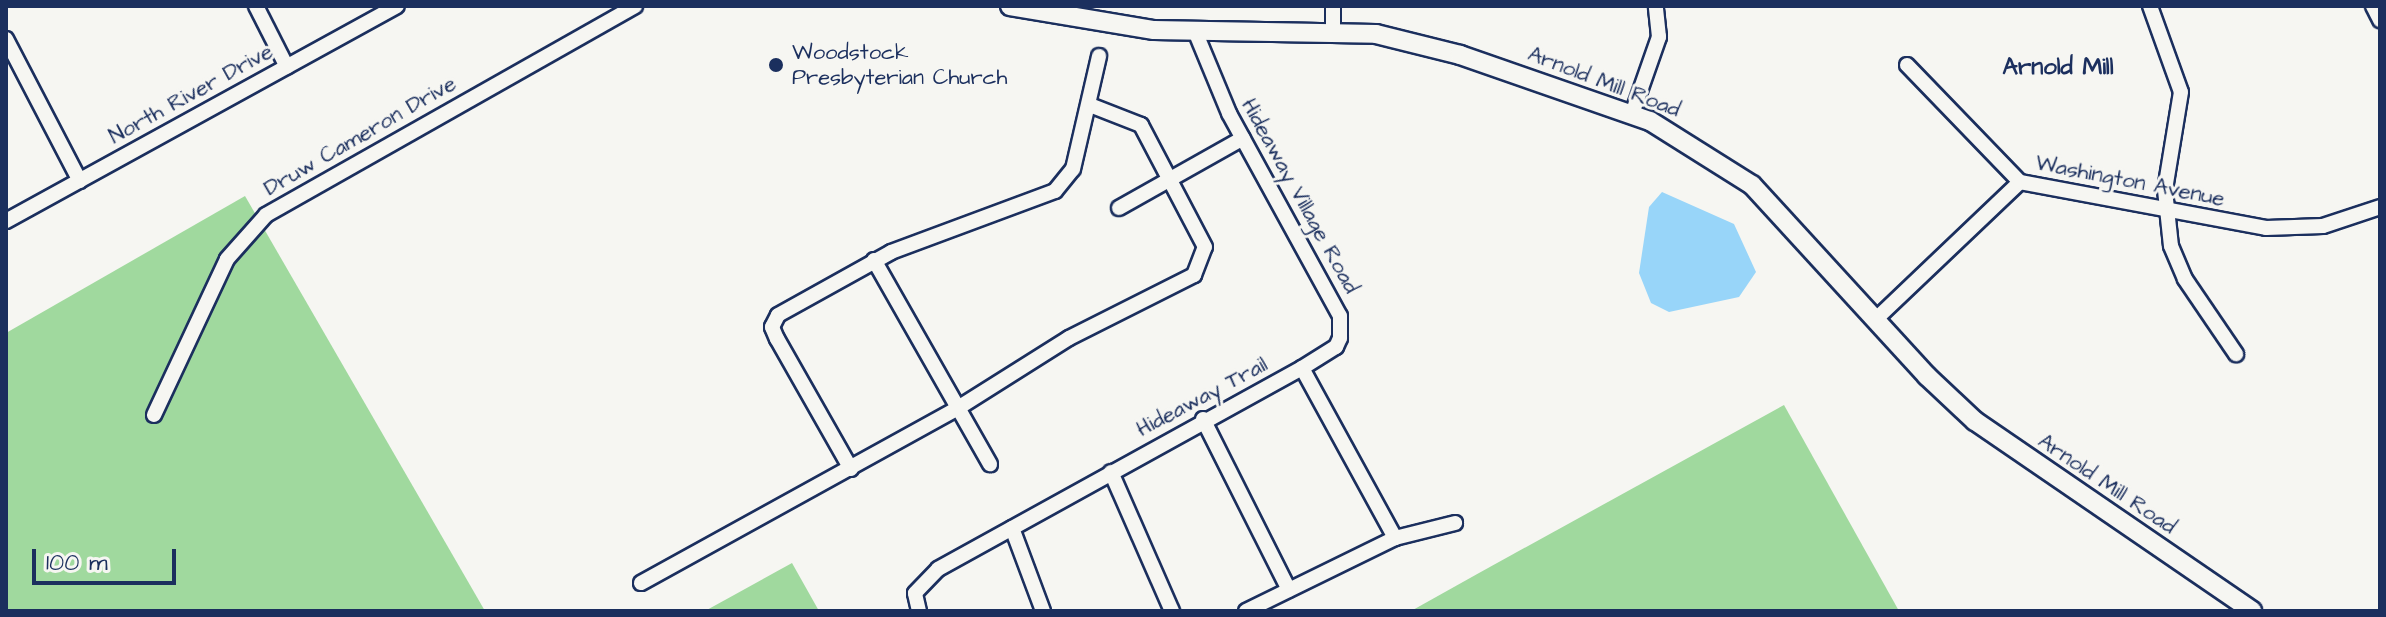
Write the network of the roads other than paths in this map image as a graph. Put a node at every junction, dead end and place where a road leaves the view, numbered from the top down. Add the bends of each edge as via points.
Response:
1 (256, 6) edge
2 (397, 6) edge
3 (635, 6) edge
4 (1010, 6) edge
5 (1333, 6) edge
6 (1656, 6) edge
7 (2150, 6) edge
8 (2373, 6) edge
9 (2380, 20) edge
10 (1195, 31) junction
11 (1333, 31) junction
12 (6, 39) edge
13 (1099, 56) dead end
14 (1907, 65) dead end
15 (287, 67) junction
16 (1090, 105) junction
17 (1632, 114) junction
18 (1243, 138) junction
19 (1171, 177) junction
20 (80, 181) junction
21 (2020, 182) junction
22 (2380, 207) edge
23 (1119, 208) dead end
24 (2166, 210) junction
25 (6, 221) edge
26 (874, 260) junction
27 (1875, 320) junction
28 (2236, 354) dead end
29 (1302, 368) junction
30 (958, 408) junction
31 (154, 415) dead end
32 (1203, 419) junction
33 (990, 464) dead end
34 (851, 469) junction
35 (1111, 472) junction
36 (1455, 523) dead end
37 (1012, 528) junction
38 (1395, 538) junction
39 (641, 583) dead end
40 (1289, 590) junction
41 (919, 611) edge
42 (1043, 611) edge
43 (1172, 611) edge
44 (1246, 611) edge
45 (2252, 611) edge

1 - 15 street
2 - 15 street, North River Drive
3 - 31 street, Druw Cameron Drive via 266,215 227,259
4 - 10 main road, Arnold Mill Road via 1126,27
5 - 11 street
6 - 17 street via 1659,37
7 - 24 street via 2181,92
8 - 9 street
10 - 11 main road, Arnold Mill Road
10 - 18 street, Hideaway Village Road via 1201,55
11 - 17 main road, Arnold Mill Road via 1441,49
12 - 20 street
13 - 16 street
14 - 21 street
15 - 20 street, North River Drive
16 - 19 street via 1141,125
16 - 26 street via 1073,169 1055,191
17 - 27 main road, Arnold Mill Road via 1702,150 1752,185
18 - 19 street
18 - 29 street, Hideaway Village Road via 1340,316 1336,347
19 - 23 street
19 - 30 street via 1205,247 1194,275 1069,338
20 - 25 street, North River Drive
21 - 24 street, Washington Avenue
21 - 27 street, Washington Avenue
22 - 24 street, Washington Avenue via 2297,228 2232,224
24 - 28 street via 2180,269
26 - 30 street
26 - 34 street via 778,315 772,327
27 - 45 main road, Arnold Mill Road via 1975,421
29 - 32 street, Hideaway Trail
29 - 38 street, Hideaway Trail
30 - 33 street
30 - 34 street
32 - 35 street, Hideaway Trail
32 - 40 street
34 - 39 street
35 - 37 street, Hideaway Trail
35 - 43 street
36 - 38 street
37 - 41 street, Hideaway Trail via 938,569 915,593
37 - 42 street
38 - 40 street
40 - 44 street

